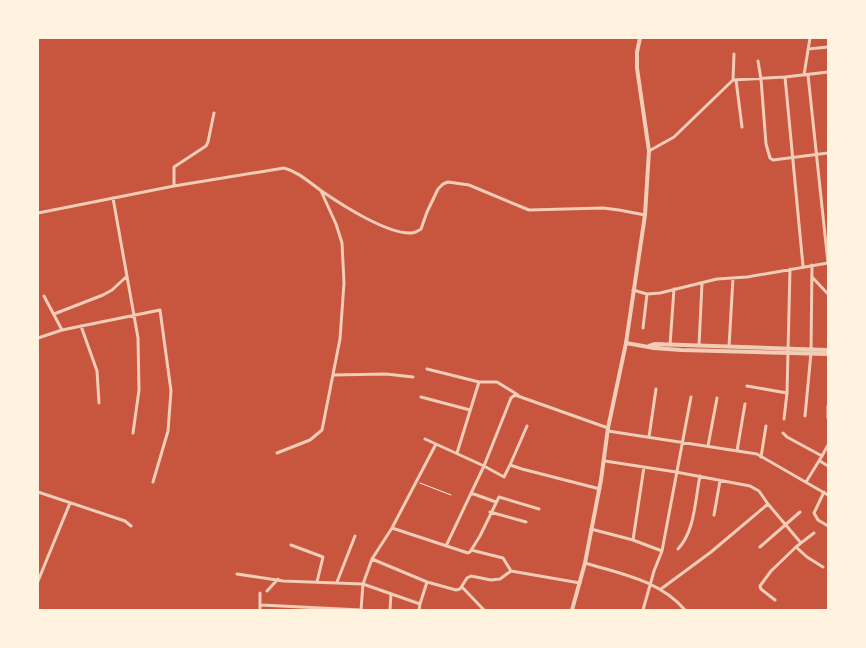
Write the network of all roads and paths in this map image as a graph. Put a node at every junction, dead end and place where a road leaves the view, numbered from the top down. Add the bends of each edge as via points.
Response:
1 (640, 38) edge
2 (810, 38) edge
3 (828, 47) edge
4 (808, 49) junction
5 (734, 54) dead end
6 (758, 60) dead end
7 (828, 72) edge
8 (806, 75) junction
9 (785, 78) junction
10 (761, 79) junction
11 (735, 80) junction
12 (214, 112) dead end
13 (742, 127) dead end
14 (649, 151) junction
15 (828, 153) edge
16 (816, 155) junction
17 (792, 158) junction
18 (174, 186) junction
19 (320, 191) junction
20 (112, 198) junction
21 (38, 213) edge
22 (646, 215) junction
23 (828, 263) edge
24 (812, 265) junction
25 (803, 266) junction
26 (790, 269) junction
27 (811, 276) junction
28 (126, 277) junction
29 (733, 278) junction
30 (702, 283) junction
31 (674, 289) junction
32 (633, 290) junction
33 (648, 294) junction
34 (828, 294) edge
35 (44, 296) dead end
36 (54, 314) junction
37 (135, 315) junction
38 (81, 326) junction
39 (643, 328) dead end
40 (62, 330) junction
41 (38, 338) edge
42 (626, 343) junction
43 (670, 345) junction
44 (648, 346) junction
45 (698, 346) junction
46 (681, 348) junction
47 (729, 348) junction
48 (712, 349) junction
49 (788, 350) junction
50 (828, 350) edge
51 (811, 351) junction
52 (828, 354) edge
53 (426, 369) dead end
54 (333, 375) junction
55 (413, 377) dead end
56 (479, 382) junction
57 (747, 386) dead end
58 (656, 390) dead end
59 (786, 393) junction
60 (518, 395) junction
61 (421, 396) dead end
62 (691, 397) dead end
63 (717, 398) dead end
64 (99, 403) dead end
65 (745, 404) dead end
66 (828, 406) edge
67 (470, 410) junction
68 (805, 416) dead end
69 (784, 418) dead end
70 (828, 418) edge
71 (527, 426) dead end
72 (766, 426) dead end
73 (608, 429) junction
74 (783, 433) dead end
75 (134, 434) dead end
76 (650, 437) junction
77 (425, 439) dead end
78 (682, 442) junction
79 (436, 444) junction
80 (828, 445) edge
81 (708, 447) junction
82 (737, 451) junction
83 (276, 453) dead end
84 (457, 453) junction
85 (822, 456) junction
86 (761, 457) junction
87 (605, 461) junction
88 (820, 461) junction
89 (510, 465) junction
90 (484, 466) junction
91 (828, 466) edge
92 (644, 467) junction
93 (676, 472) junction
94 (700, 476) junction
95 (720, 481) junction
96 (153, 482) dead end
97 (417, 482) dead end
98 (806, 482) junction
99 (600, 489) junction
100 (38, 492) edge
101 (471, 492) junction
102 (824, 492) junction
103 (451, 495) dead end
104 (828, 495) edge
105 (496, 502) junction
106 (70, 503) junction
107 (768, 504) junction
108 (539, 509) dead end
109 (490, 512) junction
110 (800, 512) dead end
111 (714, 515) dead end
112 (526, 522) dead end
113 (784, 525) junction
114 (131, 526) dead end
115 (828, 526) edge
116 (392, 528) junction
117 (591, 529) junction
118 (814, 533) dead end
119 (355, 536) dead end
120 (633, 540) junction
121 (801, 543) junction
122 (291, 544) dead end
123 (446, 546) junction
124 (760, 546) dead end
125 (796, 547) junction
126 (678, 549) dead end
127 (471, 550) junction
128 (662, 551) junction
129 (372, 559) junction
130 (585, 563) junction
131 (824, 567) dead end
132 (511, 571) junction
133 (237, 574) dead end
134 (278, 579) junction
135 (38, 581) edge
136 (317, 582) junction
137 (337, 582) junction
138 (427, 582) junction
139 (650, 582) junction
140 (580, 583) junction
141 (363, 584) junction
142 (462, 587) junction
143 (661, 589) junction
144 (266, 591) dead end
145 (260, 593) dead end
146 (391, 594) junction
147 (775, 600) dead end
148 (420, 604) junction
149 (261, 605) junction
150 (260, 610) edge
151 (361, 610) edge
152 (390, 610) edge
153 (419, 610) edge
154 (484, 610) edge
155 (572, 610) edge
156 (643, 610) edge
157 (685, 610) edge

1 - 14 street via 637,68
2 - 4 street
3 - 4 street
4 - 8 street
5 - 11 street
6 - 10 street
7 - 8 street
8 - 9 street
8 - 16 street
9 - 10 street
9 - 17 street
10 - 11 street
10 - 17 street via 770,158
11 - 13 street
11 - 14 street via 674,137
12 - 18 street via 210,140 174,167
14 - 22 street
15 - 16 street
16 - 17 street
16 - 23 street
17 - 25 street
18 - 19 street via 284,168 297,172
18 - 20 street
19 - 22 street via 384,226 411,233 421,229 438,189 448,182 469,185 529,210 603,208
19 - 54 street via 342,243 343,314
20 - 21 street
20 - 28 street
22 - 32 street
23 - 24 street
24 - 25 street
24 - 27 street
25 - 26 street
26 - 29 street
26 - 49 street
27 - 34 street
27 - 51 street
28 - 36 street via 103,295
28 - 37 street
29 - 30 street
29 - 47 street
30 - 31 street
30 - 45 street
31 - 33 street
31 - 43 street
32 - 33 street
32 - 42 street
33 - 39 street
35 - 36 street
36 - 40 street
37 - 38 street
37 - 75 street via 139,372
37 - 96 street via 160,310 171,382 168,431
38 - 40 street
38 - 64 street via 97,371
40 - 41 street
42 - 44 street
42 - 73 street
43 - 44 street
43 - 46 street
44 - 46 street
45 - 46 street
45 - 48 street
46 - 48 street
47 - 48 street
47 - 49 street
49 - 51 street
49 - 59 street
50 - 51 street
51 - 52 street
51 - 68 street
53 - 56 street
54 - 55 street
54 - 83 street via 322,430 310,440
56 - 60 street via 496,382
56 - 67 street
57 - 59 street
58 - 76 street
59 - 69 street
60 - 73 street
60 - 90 street via 511,398
61 - 67 street
62 - 78 street
63 - 81 street
65 - 82 street
66 - 70 street
67 - 84 street
71 - 89 street
72 - 86 street
73 - 76 street
73 - 87 street
74 - 85 street
76 - 78 street
77 - 79 street
78 - 81 street
78 - 93 street
79 - 84 street
79 - 116 street
80 - 85 street
81 - 82 street
82 - 86 street
84 - 90 street
85 - 88 street
86 - 98 street
87 - 92 street
87 - 99 street
88 - 91 street
88 - 98 street
89 - 90 street via 504,477
89 - 99 street
90 - 101 street
92 - 93 street
92 - 120 street
93 - 94 street
93 - 128 street
94 - 95 street
94 - 126 street via 689,533
95 - 107 street via 750,486 759,491
95 - 111 street
97 - 103 path
98 - 102 street
99 - 117 street
100 - 106 street
101 - 105 street
101 - 123 street
102 - 104 street
102 - 115 street via 814,513
105 - 108 street via 499,497
105 - 109 street
106 - 114 street via 125,521
106 - 135 street
107 - 113 street
107 - 143 street
109 - 112 street
109 - 127 street
110 - 113 street
113 - 121 street
113 - 124 street
116 - 123 street
116 - 129 street
117 - 120 street
117 - 130 street
118 - 121 street
119 - 137 street
120 - 128 street
121 - 125 street
122 - 136 street via 323,557
123 - 127 street via 468,553
125 - 131 street
125 - 147 street via 770,571 760,586
127 - 132 street via 503,558
128 - 139 street
129 - 138 street
129 - 141 street
130 - 139 street
130 - 140 street
132 - 140 street
132 - 142 street via 500,579 471,576 466,578
133 - 134 street
134 - 136 street
134 - 144 street
136 - 137 street
137 - 141 street
138 - 142 street via 456,590
138 - 148 street
139 - 143 street
139 - 156 street
140 - 155 street
141 - 146 street
141 - 151 street
142 - 154 street
143 - 157 street
145 - 149 street
146 - 148 street
146 - 152 street
148 - 153 street
149 - 150 street
149 - 151 street

